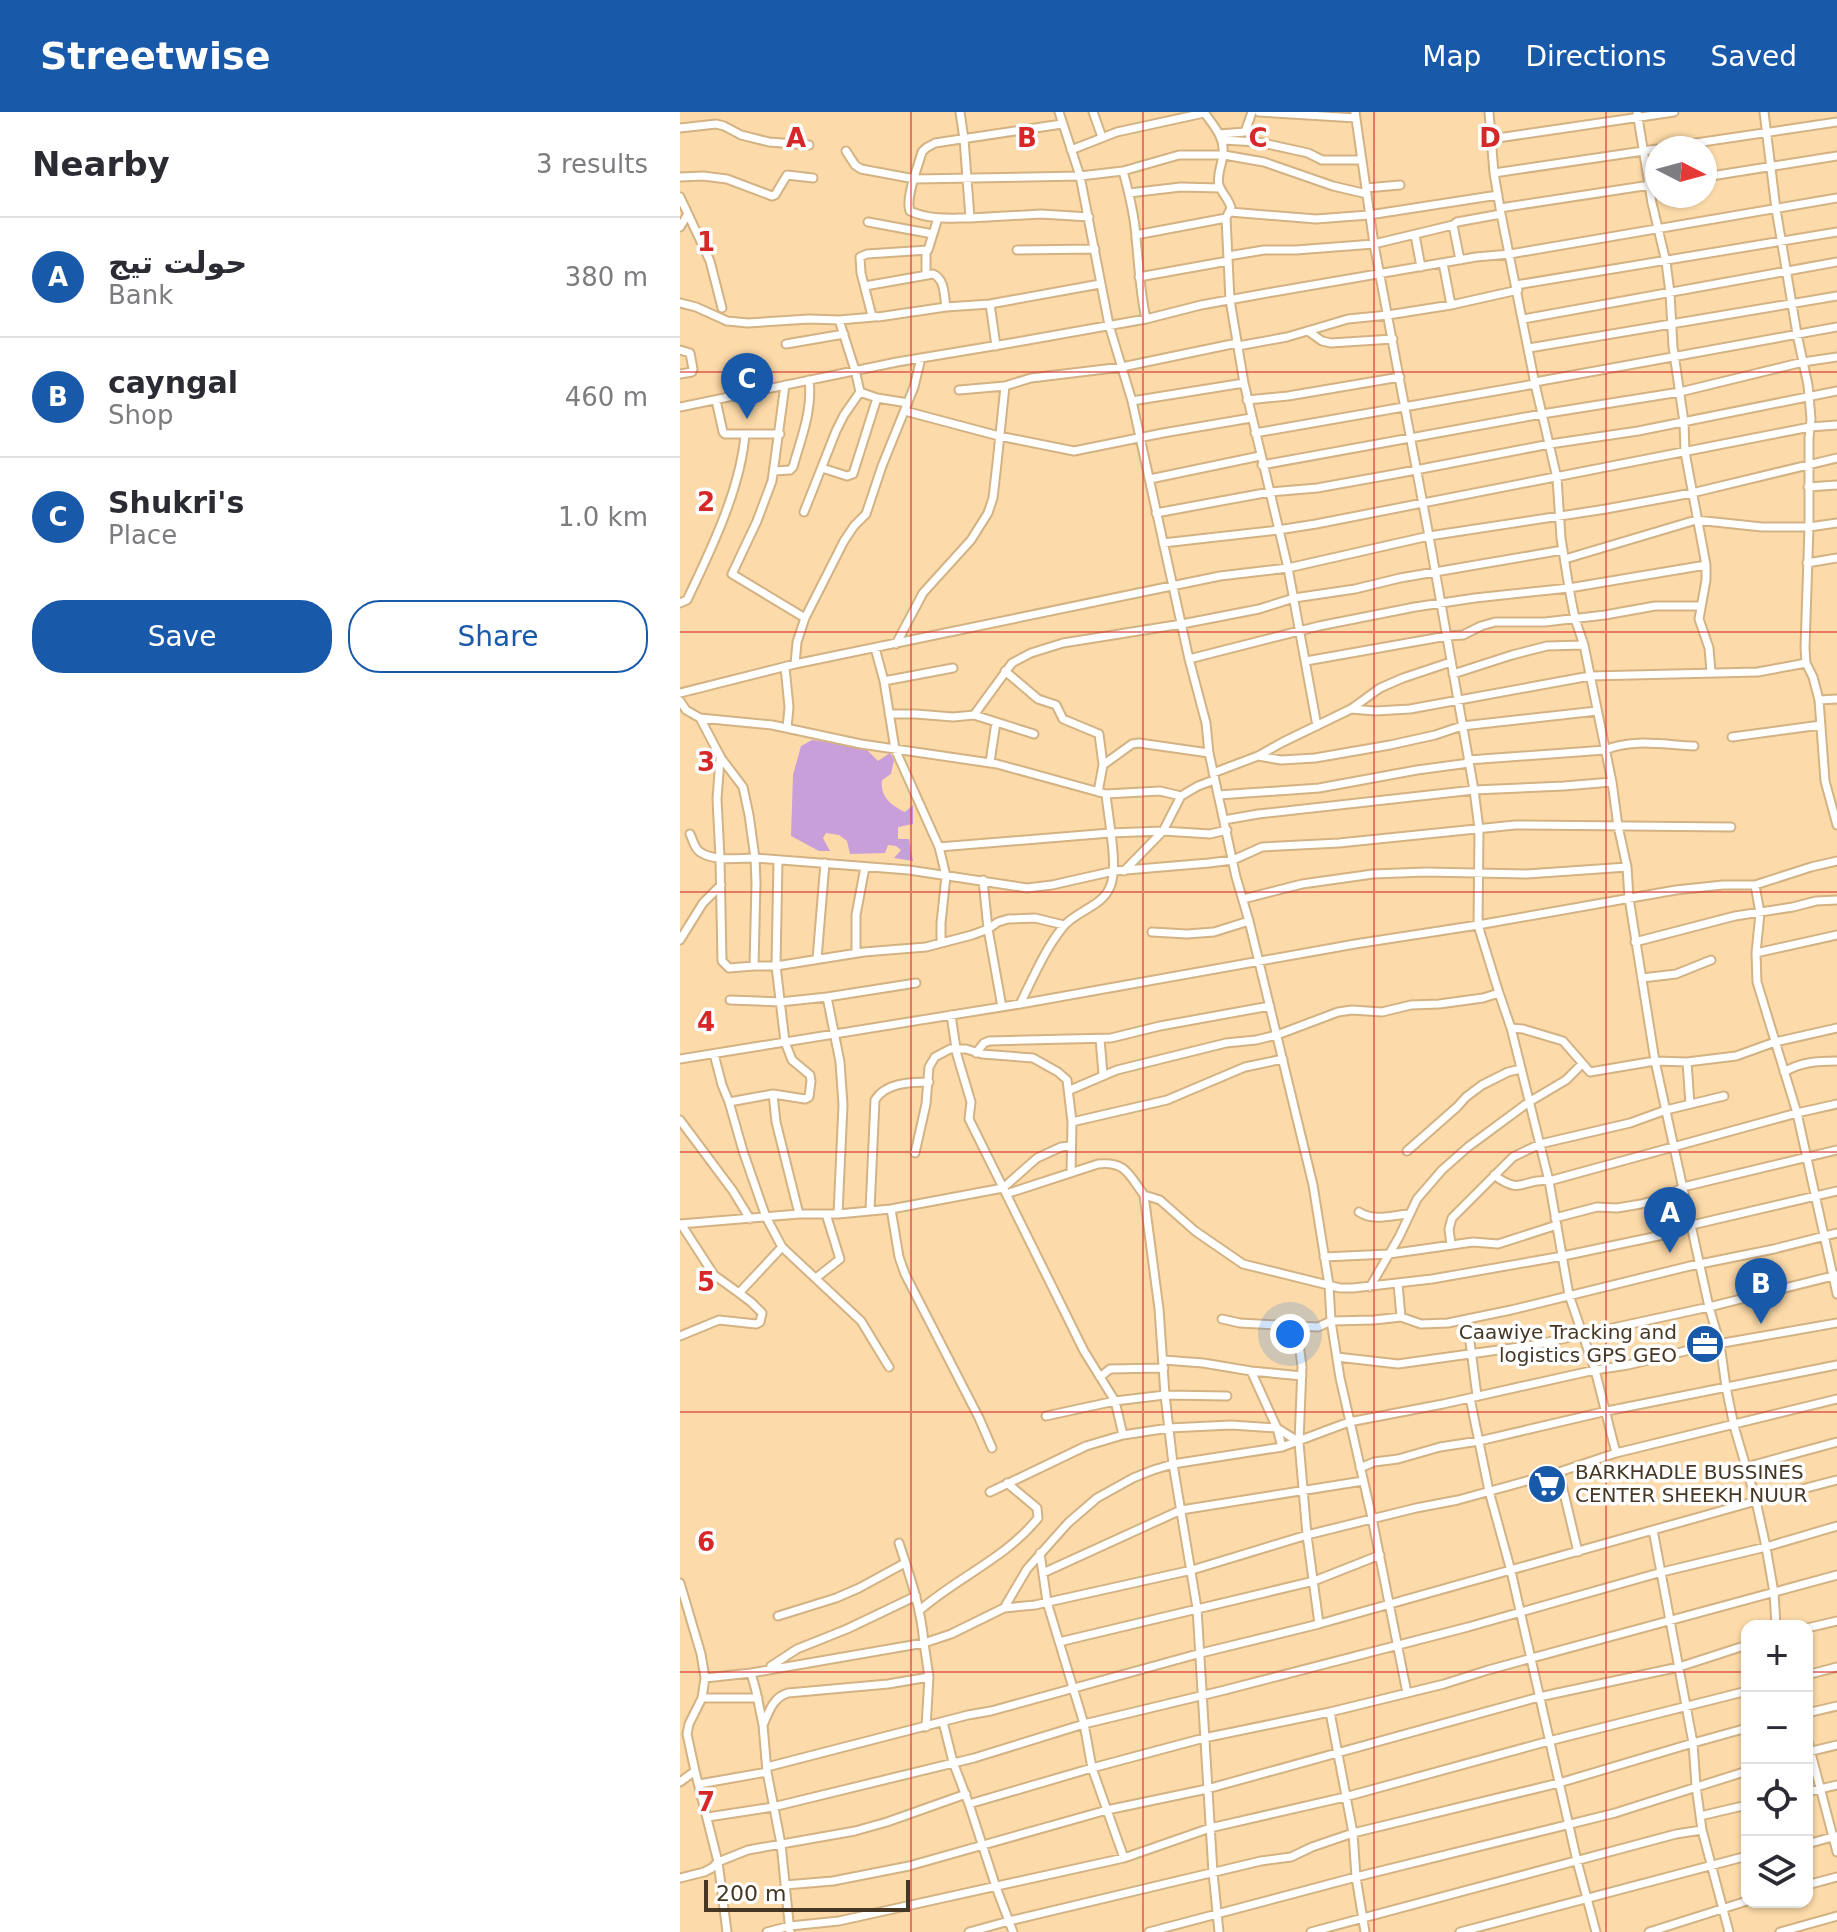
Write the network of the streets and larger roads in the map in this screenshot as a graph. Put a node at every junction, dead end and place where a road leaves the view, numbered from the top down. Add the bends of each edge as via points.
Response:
1 (960, 112) edge
2 (1059, 112) edge
3 (1093, 112) edge
4 (1204, 112) edge
5 (1252, 112) edge
6 (1259, 112) edge
7 (1489, 112) edge
8 (1674, 112) edge
9 (1764, 112) edge
10 (1355, 115) edge
11 (1638, 115) edge
12 (1837, 122) edge
13 (1062, 124) junction
14 (680, 128) edge
15 (1766, 133) junction
16 (1102, 137) junction
17 (1220, 137) junction
18 (964, 139) junction
19 (1491, 139) junction
20 (1717, 140) edge
21 (809, 145) dead end
22 (1071, 150) junction
23 (846, 151) dead end
24 (1643, 151) junction
25 (1224, 155) junction
26 (1837, 156) edge
27 (1645, 158) edge
28 (1362, 160) junction
29 (1771, 167) junction
30 (1123, 171) junction
31 (1494, 173) junction
32 (1717, 175) edge
33 (1080, 176) junction
34 (680, 177) edge
35 (968, 177) junction
36 (813, 178) dead end
37 (915, 179) junction
38 (1400, 185) dead end
39 (1645, 185) edge
40 (1220, 188) junction
41 (1366, 191) junction
42 (1129, 193) junction
43 (1498, 195) junction
44 (680, 197) edge
45 (1837, 198) edge
46 (1453, 202) junction
47 (1656, 208) edge
48 (1776, 209) junction
49 (1501, 211) junction
50 (688, 214) junction
51 (1228, 215) junction
52 (1369, 215) junction
53 (1089, 217) junction
54 (938, 218) junction
55 (970, 218) junction
56 (868, 222) dead end
57 (1455, 224) junction
58 (680, 227) edge
59 (1658, 229) junction
60 (1837, 232) edge
61 (933, 234) junction
62 (1136, 235) junction
63 (1415, 235) junction
64 (1782, 242) junction
65 (1374, 244) junction
66 (1095, 249) junction
67 (926, 250) junction
68 (1017, 250) dead end
69 (1510, 254) junction
70 (1228, 259) junction
71 (1460, 260) junction
72 (1666, 262) junction
73 (1837, 262) edge
74 (1443, 263) junction
75 (1421, 267) junction
76 (1787, 271) junction
77 (926, 273) junction
78 (1380, 274) junction
79 (1139, 277) junction
80 (1100, 284) junction
81 (865, 286) junction
82 (1517, 288) junction
83 (1670, 293) junction
84 (1837, 296) edge
85 (1230, 300) junction
86 (680, 303) edge
87 (990, 304) junction
88 (1792, 304) junction
89 (1451, 305) junction
90 (946, 307) junction
91 (722, 308) dead end
92 (1388, 315) junction
93 (874, 317) junction
94 (1146, 319) junction
95 (1523, 319) junction
96 (839, 320) junction
97 (1109, 325) junction
98 (1672, 325) junction
99 (1837, 327) edge
100 (1308, 331) junction
101 (844, 334) junction
102 (1797, 334) junction
103 (1393, 339) junction
104 (786, 344) dead end
105 (1238, 345) junction
106 (996, 346) junction
107 (1529, 348) junction
108 (680, 350) edge
109 (1837, 357) edge
110 (921, 358) junction
111 (1674, 358) junction
112 (1803, 362) junction
113 (1122, 367) junction
114 (855, 370) junction
115 (680, 374) edge
116 (1400, 377) junction
117 (809, 380) junction
118 (1244, 383) junction
119 (1535, 383) junction
120 (785, 385) junction
121 (1005, 386) junction
122 (959, 390) dead end
123 (1837, 391) edge
124 (860, 392) junction
125 (1680, 392) junction
126 (1809, 396) junction
127 (877, 398) junction
128 (716, 400) junction
129 (1247, 400) junction
130 (1132, 401) junction
131 (1405, 406) junction
132 (680, 407) edge
133 (906, 407) junction
134 (1542, 414) junction
135 (1251, 418) junction
136 (1684, 422) junction
137 (1837, 425) edge
138 (1810, 427) junction
139 (1255, 433) junction
140 (745, 434) junction
141 (780, 434) junction
142 (999, 436) junction
143 (1140, 438) junction
144 (1410, 438) junction
145 (1550, 444) junction
146 (1685, 452) junction
147 (1260, 456) junction
148 (1837, 458) edge
149 (1262, 465) junction
150 (1809, 465) junction
151 (822, 468) junction
152 (1415, 469) junction
153 (775, 471) junction
154 (1557, 478) junction
155 (1150, 479) junction
156 (1837, 485) edge
157 (1808, 487) junction
158 (1270, 492) junction
159 (1692, 493) junction
160 (1423, 504) junction
161 (804, 512) dead end
162 (1156, 513) junction
163 (1559, 516) junction
164 (1696, 520) junction
165 (1837, 523) edge
166 (1809, 527) junction
167 (1278, 530) junction
168 (1429, 536) junction
169 (1163, 543) junction
170 (1564, 555) junction
171 (1837, 558) edge
172 (1807, 563) junction
173 (1706, 565) junction
174 (1288, 568) junction
175 (1436, 572) junction
176 (1173, 586) junction
177 (1569, 588) junction
178 (1294, 598) junction
179 (680, 603) edge
180 (1441, 603) junction
181 (1701, 606) junction
182 (805, 618) junction
183 (1575, 619) junction
184 (1182, 624) junction
185 (1300, 632) junction
186 (1447, 636) junction
187 (896, 644) junction
188 (1584, 645) junction
189 (875, 648) junction
190 (1189, 659) junction
191 (1306, 661) junction
192 (1451, 662) junction
193 (1806, 663) junction
194 (795, 664) junction
195 (785, 667) junction
196 (953, 668) dead end
197 (1005, 671) junction
198 (1711, 672) junction
199 (1453, 674) junction
200 (1590, 676) junction
201 (884, 681) junction
202 (680, 693) edge
203 (1458, 699) junction
204 (1837, 699) edge
205 (1819, 700) junction
206 (680, 701) edge
207 (1351, 709) junction
208 (1597, 711) junction
209 (889, 714) junction
210 (974, 715) junction
211 (700, 718) junction
212 (996, 722) junction
213 (1821, 725) junction
214 (1317, 726) junction
215 (1462, 726) junction
216 (787, 728) junction
217 (1034, 734) dead end
218 (1732, 737) dead end
219 (1694, 746) dead end
220 (895, 749) junction
221 (1605, 750) junction
222 (1209, 753) junction
223 (1258, 756) junction
224 (721, 758) junction
225 (1468, 761) junction
226 (990, 762) junction
227 (1103, 765) junction
228 (1214, 776) junction
229 (1612, 782) junction
230 (1474, 790) junction
231 (1102, 793) junction
232 (1218, 795) junction
233 (1181, 796) junction
234 (1224, 820) junction
235 (1837, 825) edge
236 (1618, 826) junction
237 (1731, 827) dead end
238 (1479, 829) junction
239 (1227, 830) junction
240 (1163, 831) junction
241 (1110, 833) junction
242 (690, 834) dead end
243 (939, 847) junction
244 (720, 858) junction
245 (755, 858) junction
246 (778, 860) junction
247 (1233, 860) junction
248 (1837, 861) edge
249 (825, 863) junction
250 (865, 867) junction
251 (1627, 867) junction
252 (1114, 871) junction
253 (1124, 871) junction
254 (1479, 872) junction
255 (946, 876) junction
256 (983, 880) junction
257 (721, 885) junction
258 (1755, 885) junction
259 (1629, 898) junction
260 (1243, 899) junction
261 (1837, 900) edge
262 (1760, 913) junction
263 (1249, 921) junction
264 (1064, 925) junction
265 (1478, 925) junction
266 (988, 929) junction
267 (1152, 932) dead end
268 (1837, 935) edge
269 (680, 940) edge
270 (1635, 942) junction
271 (941, 943) junction
272 (856, 953) junction
273 (1756, 953) junction
274 (817, 959) junction
275 (1711, 960) dead end
276 (1259, 961) junction
277 (754, 966) junction
278 (776, 966) junction
279 (1642, 978) junction
280 (916, 983) dead end
281 (1499, 993) junction
282 (827, 997) junction
283 (730, 1000) dead end
284 (780, 1002) junction
285 (1020, 1004) junction
286 (1270, 1006) junction
287 (1002, 1007) junction
288 (951, 1015) junction
289 (1511, 1028) junction
290 (1837, 1028) edge
291 (835, 1032) junction
292 (1277, 1035) junction
293 (1100, 1039) junction
294 (785, 1042) junction
295 (1775, 1042) junction
296 (956, 1048) junction
297 (976, 1053) junction
298 (714, 1054) junction
299 (680, 1059) edge
300 (1283, 1059) junction
301 (1655, 1061) junction
302 (1837, 1061) edge
303 (1687, 1062) junction
304 (1582, 1064) junction
305 (1521, 1069) junction
306 (1784, 1072) junction
307 (1103, 1074) junction
308 (929, 1082) junction
309 (1070, 1090) junction
310 (773, 1094) junction
311 (1724, 1096) dead end
312 (729, 1102) junction
313 (1529, 1102) junction
314 (1690, 1104) junction
315 (1837, 1104) edge
316 (1666, 1110) junction
317 (1797, 1113) junction
318 (680, 1120) edge
319 (1072, 1122) junction
320 (1540, 1144) junction
321 (1070, 1146) junction
322 (1675, 1147) junction
323 (1837, 1150) edge
324 (1407, 1151) dead end
325 (915, 1153) dead end
326 (1806, 1156) junction
327 (1071, 1173) junction
328 (1494, 1175) junction
329 (1549, 1181) junction
330 (1683, 1187) junction
331 (1004, 1191) junction
332 (1837, 1191) edge
333 (1144, 1195) junction
334 (1815, 1196) junction
335 (891, 1209) junction
336 (870, 1210) junction
337 (1359, 1212) dead end
338 (799, 1214) junction
339 (826, 1214) junction
340 (838, 1214) junction
341 (1409, 1214) junction
342 (766, 1217) junction
343 (750, 1219) junction
344 (1556, 1222) junction
345 (680, 1224) edge
346 (1692, 1225) junction
347 (1837, 1233) edge
348 (1823, 1236) junction
349 (1451, 1245) junction
350 (782, 1247) junction
351 (1389, 1254) junction
352 (1563, 1256) junction
353 (1324, 1257) junction
354 (1700, 1264) junction
355 (1835, 1276) edge
356 (816, 1278) junction
357 (1398, 1284) junction
358 (1329, 1285) junction
359 (1370, 1287) junction
360 (739, 1293) junction
361 (1837, 1294) edge
362 (1569, 1295) junction
363 (1709, 1307) junction
364 (1401, 1317) junction
365 (1222, 1319) dead end
366 (1467, 1319) junction
367 (1331, 1321) junction
368 (1837, 1323) edge
369 (1297, 1326) junction
370 (1582, 1335) junction
371 (680, 1336) edge
372 (1720, 1344) junction
373 (1471, 1355) junction
374 (1337, 1357) junction
375 (1164, 1364) junction
376 (1837, 1365) edge
377 (889, 1367) dead end
378 (1595, 1370) junction
379 (1251, 1371) junction
380 (1302, 1376) junction
381 (1100, 1377) junction
382 (1726, 1387) junction
383 (1165, 1395) junction
384 (1227, 1396) dead end
385 (1474, 1397) junction
386 (1837, 1399) edge
387 (1115, 1401) junction
388 (1607, 1411) junction
389 (1046, 1416) dead end
390 (1349, 1422) junction
391 (1734, 1426) junction
392 (1169, 1428) junction
393 (1277, 1428) junction
394 (1123, 1435) junction
395 (1479, 1441) junction
396 (1299, 1442) junction
397 (1837, 1442) edge
398 (1282, 1447) junction
399 (992, 1448) dead end
400 (1616, 1453) junction
401 (1173, 1464) junction
402 (1746, 1467) junction
403 (1360, 1468) junction
404 (1559, 1472) junction
405 (1837, 1480) edge
406 (1363, 1481) junction
407 (1007, 1483) junction
408 (1304, 1490) junction
409 (1489, 1491) junction
410 (990, 1492) dead end
411 (1756, 1501) junction
412 (1181, 1510) junction
413 (1372, 1518) junction
414 (1837, 1526) edge
415 (1653, 1530) junction
416 (1307, 1535) junction
417 (899, 1543) dead end
418 (1766, 1547) junction
419 (1578, 1552) junction
420 (1040, 1553) junction
421 (1380, 1555) junction
422 (905, 1563) junction
423 (1192, 1570) junction
424 (1511, 1571) junction
425 (1662, 1572) junction
426 (1043, 1573) junction
427 (1837, 1575) edge
428 (1314, 1581) junction
429 (680, 1583) edge
430 (1774, 1593) junction
431 (916, 1596) junction
432 (1047, 1602) junction
433 (1390, 1604) junction
434 (1004, 1608) junction
435 (1197, 1608) junction
436 (920, 1610) junction
437 (1521, 1613) junction
438 (778, 1616) dead end
439 (1776, 1620) edge
440 (1837, 1621) edge
441 (1670, 1622) junction
442 (1319, 1624) junction
443 (1813, 1627) edge
444 (1059, 1642) junction
445 (924, 1643) junction
446 (1397, 1645) junction
447 (1741, 1647) edge
448 (1201, 1653) junction
449 (1530, 1660) junction
450 (1679, 1667) junction
451 (1837, 1667) edge
452 (767, 1669) junction
453 (751, 1673) junction
454 (1813, 1673) edge
455 (929, 1677) junction
456 (705, 1678) junction
457 (1072, 1688) junction
458 (1743, 1692) edge
459 (1407, 1693) junction
460 (1203, 1695) junction
461 (1539, 1697) junction
462 (702, 1698) junction
463 (758, 1698) junction
464 (1686, 1706) junction
465 (1837, 1706) edge
466 (1330, 1712) junction
467 (1813, 1712) edge
468 (943, 1722) junction
469 (1084, 1724) junction
470 (763, 1725) junction
471 (926, 1727) junction
472 (1741, 1730) edge
473 (1204, 1738) junction
474 (1549, 1741) junction
475 (1693, 1743) junction
476 (1837, 1745) edge
477 (1813, 1751) edge
478 (1337, 1754) junction
479 (953, 1762) junction
480 (1813, 1764) edge
481 (1092, 1768) junction
482 (767, 1770) junction
483 (695, 1771) junction
484 (1741, 1773) edge
485 (680, 1782) edge
486 (1559, 1783) junction
487 (699, 1784) junction
488 (1837, 1785) edge
489 (1696, 1786) junction
490 (1207, 1789) junction
491 (1820, 1789) junction
492 (1813, 1791) edge
493 (966, 1794) junction
494 (1345, 1797) junction
495 (969, 1804) junction
496 (1741, 1806) edge
497 (773, 1807) junction
498 (1107, 1810) junction
499 (1700, 1816) junction
500 (708, 1817) junction
501 (1569, 1825) junction
502 (1210, 1828) junction
503 (1702, 1830) junction
504 (1353, 1833) junction
505 (1835, 1837) edge
506 (1813, 1842) edge
507 (781, 1844) junction
508 (982, 1845) junction
509 (1837, 1852) edge
510 (1124, 1858) junction
511 (1741, 1858) edge
512 (1577, 1861) junction
513 (718, 1862) junction
514 (1711, 1865) junction
515 (1213, 1873) junction
516 (1356, 1877) junction
517 (1837, 1877) edge
518 (680, 1878) edge
519 (1813, 1883) edge
520 (785, 1885) junction
521 (996, 1887) junction
522 (1587, 1899) junction
523 (1741, 1902) edge
524 (1722, 1907) junction
525 (1216, 1913) junction
526 (1837, 1916) edge
527 (1363, 1918) junction
528 (1009, 1921) junction
529 (790, 1929) edge
530 (727, 1932) edge
531 (767, 1932) edge
532 (969, 1932) edge
533 (1013, 1932) edge
534 (1149, 1932) edge
535 (1219, 1932) edge
536 (1311, 1932) edge
537 (1365, 1932) edge
538 (1460, 1932) edge
539 (1596, 1932) edge
540 (1649, 1932) edge
541 (1729, 1932) edge
542 (1780, 1932) edge

1 - 18 street
2 - 13 street
3 - 16 street
4 - 16 street
4 - 17 street
5 - 17 street via 1245,132
6 - 10 street
7 - 19 street
8 - 11 street
9 - 15 street
10 - 28 street
11 - 19 street
11 - 24 street
12 - 15 street
13 - 18 street
13 - 22 street
14 - 21 street via 716,124 755,139
15 - 20 street
15 - 29 street
16 - 22 street
17 - 25 street
17 - 28 street via 1322,160
18 - 35 street
18 - 37 street via 926,148
19 - 31 street
22 - 33 street
23 - 37 street via 861,169
24 - 27 street
24 - 31 street
25 - 30 street via 1179,155
25 - 40 street
25 - 41 street
26 - 29 street
28 - 41 street
29 - 32 street
29 - 48 street
30 - 33 street
30 - 42 street
31 - 43 street
33 - 35 street
33 - 53 street
34 - 36 street via 727,179 772,196 787,175
35 - 37 street
35 - 55 street
37 - 54 street via 907,202 910,211
38 - 41 street
39 - 49 street
40 - 42 street
40 - 51 street via 1229,200
41 - 52 street
42 - 62 street
43 - 46 street
43 - 49 street
44 - 50 street
45 - 48 street
46 - 52 street
46 - 57 street
47 - 59 street
48 - 59 street
48 - 64 street
49 - 57 street
49 - 69 street
50 - 58 street
50 - 91 street via 710,261
51 - 52 street
51 - 62 street
51 - 70 street
52 - 65 street
53 - 55 street
53 - 66 street
54 - 55 street
54 - 61 street
56 - 61 street
57 - 63 street
57 - 71 street
59 - 69 street
59 - 72 street
60 - 64 street
61 - 67 street
62 - 79 street
63 - 65 street
63 - 75 street
64 - 72 street
64 - 76 street
65 - 70 street via 1264,250
65 - 78 street
66 - 68 street
66 - 80 street
67 - 77 street
67 - 81 street via 861,256
69 - 71 street
69 - 82 street
70 - 79 street
70 - 85 street
71 - 74 street
72 - 82 street
72 - 83 street
73 - 76 street
74 - 75 street
74 - 89 street
75 - 78 street
76 - 83 street
76 - 88 street
77 - 81 street
77 - 90 street via 940,277
78 - 85 street
78 - 92 street
79 - 94 street
80 - 87 street
80 - 97 street
81 - 93 street
82 - 89 street
82 - 95 street
83 - 95 street
83 - 98 street
84 - 88 street
85 - 94 street
85 - 105 street
86 - 96 street via 727,321
87 - 90 street
87 - 106 street
88 - 98 street
88 - 102 street
89 - 92 street
90 - 93 street
92 - 100 street
92 - 103 street
93 - 96 street
94 - 97 street
95 - 107 street
96 - 101 street
97 - 106 street
97 - 113 street
98 - 107 street
98 - 111 street
99 - 102 street
100 - 103 street via 1331,343
100 - 105 street
101 - 104 street
101 - 114 street
102 - 111 street
102 - 112 street
103 - 116 street
105 - 113 street
105 - 118 street
106 - 110 street
107 - 119 street
108 - 115 street via 690,353 693,369
109 - 112 street
110 - 114 street
110 - 133 street
111 - 119 street
111 - 125 street
112 - 125 street
112 - 126 street
113 - 121 street
113 - 130 street
114 - 117 street
114 - 124 street
116 - 129 street
116 - 131 street
117 - 120 street
117 - 153 street via 808,414 793,467
118 - 129 street
118 - 130 street
119 - 131 street
119 - 134 street
120 - 128 street
120 - 141 street
121 - 122 street
121 - 142 street
123 - 126 street
124 - 127 street
124 - 151 street via 844,415
125 - 134 street
125 - 136 street
126 - 136 street
126 - 138 street
127 - 133 street
127 - 151 street via 853,474
128 - 132 street
128 - 140 street via 723,432
129 - 135 street
130 - 143 street
131 - 139 street
131 - 144 street
133 - 142 street
133 - 182 street via 866,514 844,541
134 - 144 street
134 - 145 street
135 - 139 street
135 - 143 street
136 - 145 street
136 - 146 street
137 - 138 street
138 - 146 street
138 - 150 street
139 - 147 street
140 - 141 street
140 - 179 street via 736,481 709,555 687,600
141 - 153 street
142 - 143 street via 1074,451
142 - 187 street via 988,513 923,593
143 - 155 street
144 - 149 street
144 - 152 street
145 - 152 street
145 - 154 street
146 - 154 street
146 - 159 street
147 - 149 street
147 - 155 street
148 - 150 street
149 - 158 street
150 - 157 street
150 - 159 street
151 - 161 street
152 - 158 street
152 - 160 street
153 - 182 street via 732,574
154 - 160 street
154 - 163 street
155 - 162 street
156 - 157 street
157 - 166 street
158 - 162 street
158 - 167 street
159 - 163 street
159 - 164 street
160 - 167 street
160 - 168 street
162 - 169 street
163 - 168 street
163 - 170 street
164 - 166 street
164 - 170 street
164 - 173 street
165 - 166 street
166 - 172 street
167 - 169 street
167 - 174 street
168 - 174 street
168 - 175 street
169 - 176 street
170 - 175 street
170 - 177 street
171 - 172 street
172 - 193 street
173 - 177 street
173 - 181 street
174 - 176 street
174 - 178 street
175 - 178 street
175 - 180 street
176 - 184 street
176 - 187 street
177 - 180 street
177 - 183 street
178 - 184 street
178 - 185 street
180 - 185 street
180 - 186 street
181 - 183 street via 1655,606
181 - 198 street
182 - 194 street
183 - 186 street via 1495,622
183 - 188 street
184 - 190 street
184 - 197 street via 1063,643 1031,653
185 - 190 street
185 - 191 street
186 - 191 street
186 - 192 street
187 - 189 street
188 - 199 street via 1547,646
188 - 200 street
189 - 194 street
189 - 201 street
190 - 222 street
191 - 214 street
192 - 199 street
192 - 207 street via 1380,688
193 - 198 street via 1758,672
193 - 205 street
194 - 195 street
195 - 202 street
195 - 216 street
196 - 201 street
197 - 210 street
197 - 227 street via 1038,699 1056,705 1063,719 1099,734
198 - 200 street
199 - 203 street
200 - 203 street
200 - 208 street
201 - 209 street
203 - 207 street via 1410,709
203 - 215 street
204 - 205 street
205 - 213 street
206 - 211 street
207 - 214 street
208 - 215 street
208 - 221 street
209 - 210 street
209 - 220 street
210 - 212 street
211 - 216 street
211 - 224 street
212 - 217 street
212 - 226 street
213 - 218 street
213 - 235 street via 1825,781
214 - 223 street
215 - 223 street via 1315,758
215 - 225 street
216 - 220 street
219 - 221 street via 1636,743
220 - 226 street
220 - 243 street
221 - 225 street
221 - 229 street
222 - 227 street via 1139,743
222 - 228 street
223 - 228 street
224 - 244 street
224 - 245 street via 743,787
225 - 230 street
225 - 232 street via 1319,788
226 - 231 street
227 - 231 street
228 - 232 street
228 - 233 street
229 - 230 street
229 - 236 street
230 - 234 street
230 - 238 street
231 - 233 street via 1160,791
231 - 241 street
232 - 234 street
233 - 240 street
234 - 239 street
236 - 237 street
236 - 238 street
236 - 251 street
238 - 247 street via 1262,847
238 - 254 street
239 - 240 street
239 - 247 street
240 - 241 street
240 - 253 street
241 - 243 street
241 - 252 street
242 - 244 street via 701,852
243 - 255 street
244 - 245 street
244 - 257 street
245 - 246 street
245 - 277 street
246 - 249 street
246 - 278 street
247 - 253 street
247 - 260 street
248 - 258 street
249 - 250 street
249 - 274 street
250 - 255 street
250 - 272 street
251 - 254 street
251 - 259 street
252 - 253 street
252 - 256 street via 1027,888
252 - 264 street via 1103,898
254 - 260 street via 1373,874
254 - 265 street
255 - 256 street
255 - 271 street
256 - 266 street
257 - 269 street
257 - 277 street via 722,961 729,968
258 - 259 street
258 - 262 street
259 - 265 street
259 - 270 street
260 - 263 street
261 - 262 street
262 - 270 street
262 - 273 street
263 - 267 street via 1214,932
263 - 276 street
264 - 266 street via 1020,918
264 - 285 street
265 - 276 street
265 - 281 street
266 - 271 street
266 - 287 street
268 - 273 street
270 - 279 street
271 - 272 street
272 - 274 street
273 - 295 street via 1757,982
274 - 278 street
275 - 279 street via 1676,974
276 - 285 street
276 - 286 street
277 - 278 street
278 - 284 street
279 - 301 street
280 - 282 street
281 - 289 street
281 - 292 street via 1382,1012 1338,1012
282 - 284 street
282 - 291 street
283 - 284 street
284 - 294 street
285 - 287 street
286 - 292 street
286 - 293 street
287 - 288 street
288 - 291 street
288 - 296 street
289 - 304 street via 1563,1041
289 - 305 street
290 - 295 street
291 - 294 street
291 - 340 street via 843,1105
292 - 300 street
292 - 307 street
293 - 297 street via 989,1041
293 - 307 street
294 - 298 street
294 - 310 street via 792,1060 810,1075 809,1097
295 - 303 street via 1736,1056
295 - 306 street
296 - 297 street
296 - 308 street via 932,1061
296 - 331 street via 971,1102 969,1119
297 - 309 street via 1033,1058 1058,1072
298 - 299 street
298 - 312 street
300 - 319 street via 1245,1067 1167,1100
300 - 353 street
301 - 303 street
301 - 304 street via 1590,1072
301 - 316 street
302 - 306 street via 1805,1063
303 - 314 street
304 - 313 street
305 - 313 street
305 - 324 street via 1482,1085
306 - 317 street
307 - 309 street
308 - 325 street
308 - 336 street via 900,1084 875,1100
309 - 319 street
310 - 312 street
310 - 338 street
311 - 314 street
312 - 342 street
313 - 320 street
313 - 341 street via 1442,1170
314 - 316 street
315 - 317 street
316 - 320 street
316 - 322 street
317 - 322 street
317 - 326 street
318 - 343 street
319 - 321 street
320 - 328 street via 1513,1157
320 - 329 street
321 - 327 street
321 - 331 street via 1037,1158
322 - 329 street
322 - 330 street
323 - 326 street
326 - 330 street
326 - 334 street
327 - 331 street
327 - 333 street via 1112,1163 1124,1168
328 - 329 street via 1508,1185
328 - 349 street via 1452,1218
329 - 344 street
330 - 344 street via 1641,1204 1597,1207
330 - 346 street
331 - 335 street
331 - 381 street
332 - 334 street
333 - 358 street via 1160,1200 1243,1264
333 - 375 street
334 - 346 street
334 - 348 street
335 - 336 street
335 - 399 street via 905,1274
336 - 340 street
337 - 341 street via 1375,1218
338 - 339 street
338 - 342 street
339 - 340 street
339 - 356 street via 840,1259
341 - 351 street
342 - 343 street
342 - 350 street
343 - 345 street
344 - 349 street via 1498,1244
344 - 352 street
345 - 360 street via 714,1275
346 - 352 street
346 - 354 street
347 - 348 street
348 - 354 street
348 - 355 street
349 - 351 street
350 - 356 street
350 - 360 street
351 - 353 street
351 - 359 street
352 - 357 street
352 - 362 street
353 - 358 street
354 - 362 street
354 - 363 street
355 - 361 street
355 - 363 street
356 - 377 street via 861,1321
357 - 359 street
357 - 364 street
358 - 359 street
358 - 367 street
360 - 371 street via 762,1313 760,1322 719,1320
362 - 366 street
362 - 370 street
363 - 370 street
363 - 372 street
364 - 366 street via 1428,1325
364 - 367 street
365 - 369 street
366 - 373 street
367 - 369 street via 1318,1327
367 - 374 street
368 - 372 street
369 - 380 street
370 - 373 street
370 - 378 street
372 - 378 street
372 - 382 street
373 - 374 street via 1398,1364
373 - 385 street
374 - 390 street
375 - 379 street via 1203,1363
375 - 381 street via 1110,1369
375 - 383 street
376 - 382 street
378 - 385 street
378 - 388 street
379 - 380 street
379 - 393 street
380 - 396 street
381 - 387 street
382 - 388 street
382 - 391 street
383 - 384 street
383 - 387 street
383 - 392 street
385 - 390 street
385 - 395 street
386 - 391 street
387 - 389 street
387 - 394 street
388 - 395 street
388 - 400 street
390 - 396 street
390 - 403 street
391 - 400 street
391 - 402 street
392 - 393 street
392 - 394 street
392 - 401 street
393 - 396 street
393 - 398 street
394 - 407 street
395 - 403 street
395 - 409 street
396 - 398 street
396 - 408 street
397 - 402 street
398 - 401 street
400 - 404 street
401 - 412 street
401 - 420 street via 1097,1498
402 - 411 street
403 - 406 street
404 - 409 street
404 - 419 street
405 - 411 street
406 - 408 street
406 - 413 street
407 - 410 street
407 - 436 street via 1037,1508 1038,1518 1000,1555
408 - 412 street
408 - 416 street
409 - 413 street
409 - 424 street
411 - 415 street
411 - 418 street
412 - 423 street
412 - 426 street
413 - 416 street
413 - 421 street
414 - 418 street
415 - 419 street
415 - 425 street
416 - 423 street
416 - 428 street
417 - 422 street
418 - 425 street
418 - 430 street
419 - 424 street
420 - 426 street
420 - 434 street
421 - 428 street
421 - 433 street
422 - 431 street
422 - 438 street via 836,1598
423 - 432 street
423 - 435 street
424 - 433 street
424 - 437 street
425 - 437 street
425 - 441 street
426 - 432 street
427 - 430 street
428 - 435 street
428 - 442 street
429 - 456 street
430 - 439 street
430 - 441 street
431 - 436 street
431 - 452 street via 797,1649
432 - 434 street
432 - 444 street
433 - 442 street
433 - 446 street
434 - 445 street
435 - 444 street
435 - 448 street
436 - 445 street
437 - 446 street
437 - 449 street
440 - 443 street
441 - 449 street
441 - 450 street
442 - 448 street
444 - 457 street
445 - 452 street
445 - 455 street
446 - 459 street
446 - 460 street
447 - 450 street
448 - 457 street
448 - 460 street
449 - 459 street
449 - 461 street
450 - 461 street
450 - 464 street
451 - 454 street
452 - 453 street
453 - 456 street
453 - 463 street
455 - 470 street via 788,1693 773,1704
455 - 471 street
456 - 462 street
457 - 468 street
457 - 469 street
458 - 464 street
459 - 466 street
460 - 469 street
460 - 473 street
461 - 474 street
461 - 478 street
462 - 463 street
462 - 483 street via 688,1729
463 - 470 street
464 - 474 street
464 - 475 street
465 - 467 street
466 - 473 street
466 - 478 street
468 - 471 street
468 - 479 street
469 - 479 street
469 - 481 street
470 - 482 street
471 - 482 street
472 - 475 street
473 - 481 street
473 - 490 street
474 - 486 street
474 - 494 street
475 - 486 street
475 - 489 street
476 - 477 street
478 - 490 street
478 - 494 street
479 - 493 street
479 - 497 street
480 - 491 street
481 - 495 street
481 - 498 street
482 - 487 street
482 - 497 street
483 - 485 street
483 - 487 street
484 - 489 street
486 - 501 street
486 - 504 street
487 - 500 street
488 - 491 street
489 - 499 street
489 - 501 street
490 - 498 street
490 - 502 street
491 - 492 street
491 - 505 street
493 - 495 street
493 - 507 street via 855,1831
494 - 502 street
494 - 504 street
495 - 508 street
496 - 499 street
497 - 500 street
497 - 507 street
498 - 508 street
498 - 510 street
499 - 503 street
500 - 513 street
501 - 512 street
501 - 516 street
502 - 510 street
502 - 515 street
503 - 512 street
503 - 514 street
504 - 515 street via 1291,1857
504 - 516 street
505 - 506 street
505 - 509 street
507 - 513 street
507 - 520 street
508 - 520 street via 909,1866
508 - 521 street
510 - 521 street
511 - 514 street
512 - 522 street
512 - 527 street
513 - 518 street
513 - 530 street
514 - 522 street
514 - 524 street
515 - 525 street
515 - 528 street
516 - 525 street
516 - 527 street
517 - 519 street
520 - 529 street
521 - 528 street
521 - 529 street
522 - 538 street
522 - 539 street
523 - 524 street
524 - 540 street
524 - 541 street
525 - 534 street
525 - 535 street
526 - 542 street
527 - 536 street
527 - 537 street
528 - 532 street
528 - 533 street
529 - 531 street

